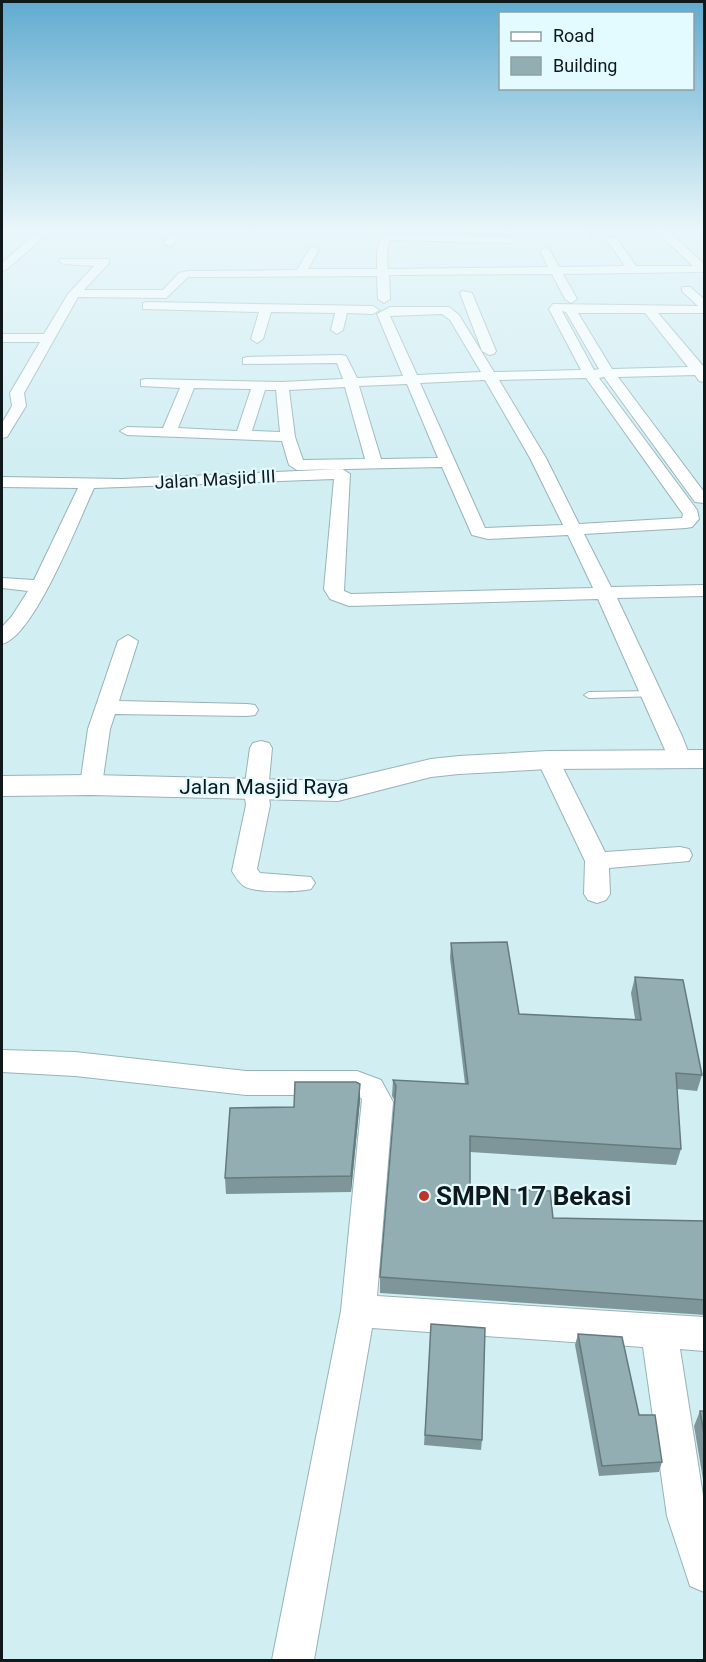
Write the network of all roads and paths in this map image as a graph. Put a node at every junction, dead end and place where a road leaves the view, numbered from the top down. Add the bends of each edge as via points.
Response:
1 (68, 305) edge
2 (135, 306) edge
3 (187, 306) junction
4 (471, 306) edge
5 (564, 306) edge
6 (571, 306) edge
7 (591, 306) edge
8 (266, 308) junction
9 (342, 310) junction
10 (373, 310) dead end
11 (649, 310) junction
12 (705, 310) edge
13 (179, 322) dead end
14 (337, 330) dead end
15 (2, 338) edge
16 (49, 338) junction
17 (257, 339) dead end
18 (248, 361) dead end
19 (608, 373) junction
20 (590, 374) junction
21 (702, 374) edge
22 (497, 376) junction
23 (412, 380) junction
24 (146, 383) dead end
25 (351, 383) junction
26 (188, 385) junction
27 (259, 386) junction
28 (282, 386) junction
29 (127, 431) dead end
30 (169, 432) junction
31 (2, 434) edge
32 (243, 435) junction
33 (288, 437) junction
34 (449, 462) junction
35 (374, 463) junction
36 (2, 482) edge
37 (88, 483) junction
38 (703, 499) edge
39 (680, 500) junction
40 (575, 531) junction
41 (2, 583) edge
42 (40, 586) junction
43 (705, 590) edge
44 (604, 592) junction
45 (2, 636) edge
46 (128, 641) dead end
47 (655, 694) junction
48 (589, 695) dead end
49 (105, 707) junction
50 (247, 710) dead end
51 (261, 748) dead end
52 (692, 759) edge
53 (548, 760) junction
54 (91, 785) junction
55 (2, 786) edge
56 (256, 790) junction
57 (680, 855) dead end
58 (597, 861) junction
59 (302, 883) dead end
60 (597, 894) dead end
61 (2, 1061) edge
62 (358, 1311) junction
63 (659, 1332) junction
64 (705, 1334) edge
65 (705, 1572) edge
66 (293, 1660) edge

1 - 16 street
2 - 3 street
3 - 8 street
3 - 13 street
4 - 22 street
5 - 20 street via 554,308
6 - 19 street
7 - 11 street
8 - 9 street
8 - 17 street
9 - 10 street
9 - 14 street
11 - 12 street
11 - 21 street
15 - 16 street
16 - 31 street via 17,393 19,406
18 - 25 street via 339,359 347,368
19 - 20 street
19 - 21 street
19 - 38 street
20 - 22 street
20 - 39 street
22 - 23 street
22 - 23 street via 448,312 384,312
22 - 40 street
23 - 25 street
23 - 34 street
24 - 26 street
25 - 28 street
25 - 35 street
26 - 27 street
26 - 30 street
27 - 28 street
27 - 32 street
28 - 33 street
29 - 30 street
30 - 32 street
32 - 33 street
33 - 35 street via 297,465
34 - 35 street
34 - 40 street via 470,516 482,533
36 - 37 street, Jalan Masjid III
37 - 42 street
37 - 44 street, Jalan Masjid III via 342,474 333,571 333,589 342,599
38 - 39 street
39 - 40 street via 691,514 686,523
40 - 44 street
41 - 42 street
42 - 45 street via 20,619
43 - 44 street
44 - 47 street
46 - 49 street
47 - 48 lane
47 - 52 street
49 - 50 street
49 - 54 street
51 - 56 street
52 - 53 street, Jalan Masjid Raya
53 - 56 street, Jalan Masjid Raya via 431,768 338,791
53 - 58 street
54 - 55 street, Jalan Masjid Raya
54 - 56 street, Jalan Masjid Raya
56 - 59 street via 258,805 244,871 253,881
57 - 58 street
58 - 60 street
61 - 62 street via 75,1064 246,1083 365,1084 375,1092 378,1102
62 - 63 street
62 - 66 street
63 - 64 street
63 - 65 street via 687,1516

